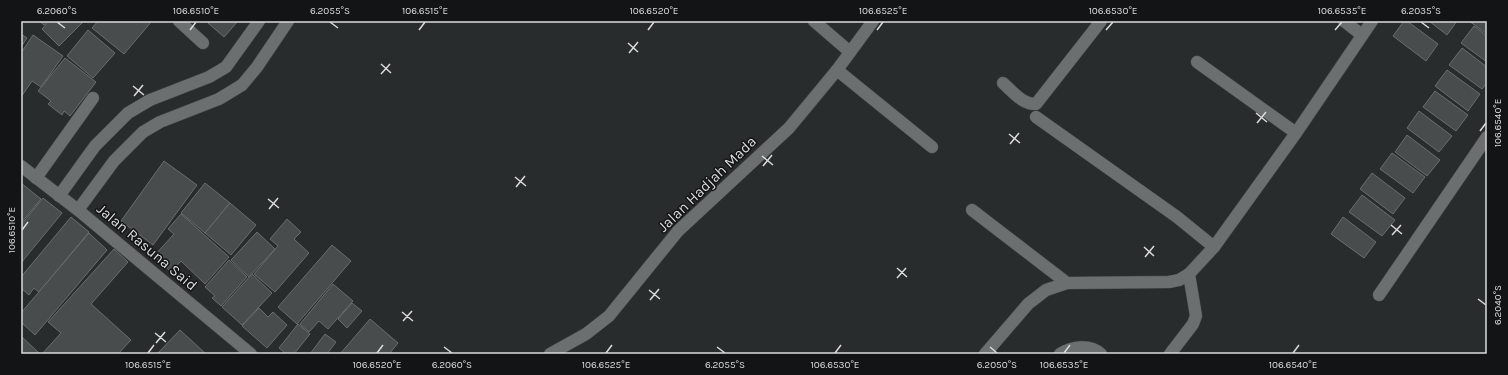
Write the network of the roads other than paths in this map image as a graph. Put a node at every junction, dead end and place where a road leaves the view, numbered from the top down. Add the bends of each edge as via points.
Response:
1 (179, 21) edge
2 (259, 21) edge
3 (288, 21) edge
4 (814, 21) edge
5 (873, 21) edge
6 (1101, 21) edge
7 (1344, 21) edge
8 (1372, 21) edge
9 (1362, 35) junction
10 (203, 43) dead end
11 (850, 52) junction
12 (1197, 62) dead end
13 (837, 70) junction
14 (1002, 83) dead end
15 (93, 98) dead end
16 (1036, 117) dead end
17 (1296, 133) junction
18 (1486, 140) edge
19 (932, 147) dead end
20 (21, 166) edge
21 (36, 178) junction
22 (59, 196) junction
23 (78, 210) junction
24 (972, 210) dead end
25 (1214, 247) junction
26 (1190, 274) junction
27 (1067, 282) junction
28 (1379, 295) dead end
29 (251, 354) edge
30 (550, 354) edge
31 (985, 354) edge
32 (1060, 354) edge
33 (1101, 354) edge
34 (1170, 354) edge

1 - 10 street
2 - 22 street via 226,67 209,77 157,97 128,113 95,146
3 - 23 street via 242,85 220,99 160,122 143,132 114,161
4 - 11 street
5 - 11 street, Jalan Hadjah Mada
6 - 14 street via 1036,104 1025,102
7 - 9 street
8 - 9 street
9 - 17 street
11 - 13 street, Jalan Hadjah Mada
12 - 17 street
13 - 19 street
13 - 30 street, Jalan Hadjah Mada via 789,128 678,231 609,316 586,334
15 - 21 street
16 - 25 street via 1177,217
17 - 25 street
18 - 28 street
20 - 21 street, Jalan Rasuna Said
21 - 22 street, Jalan Rasuna Said
22 - 23 street, Jalan Rasuna Said
23 - 29 street, Jalan Rasuna Said
24 - 27 street
25 - 26 street
26 - 27 street via 1180,280 1168,282
26 - 34 street via 1196,316 1193,324
27 - 31 street via 1046,290 1028,304
32 - 33 street via 1082,347 1095,349

